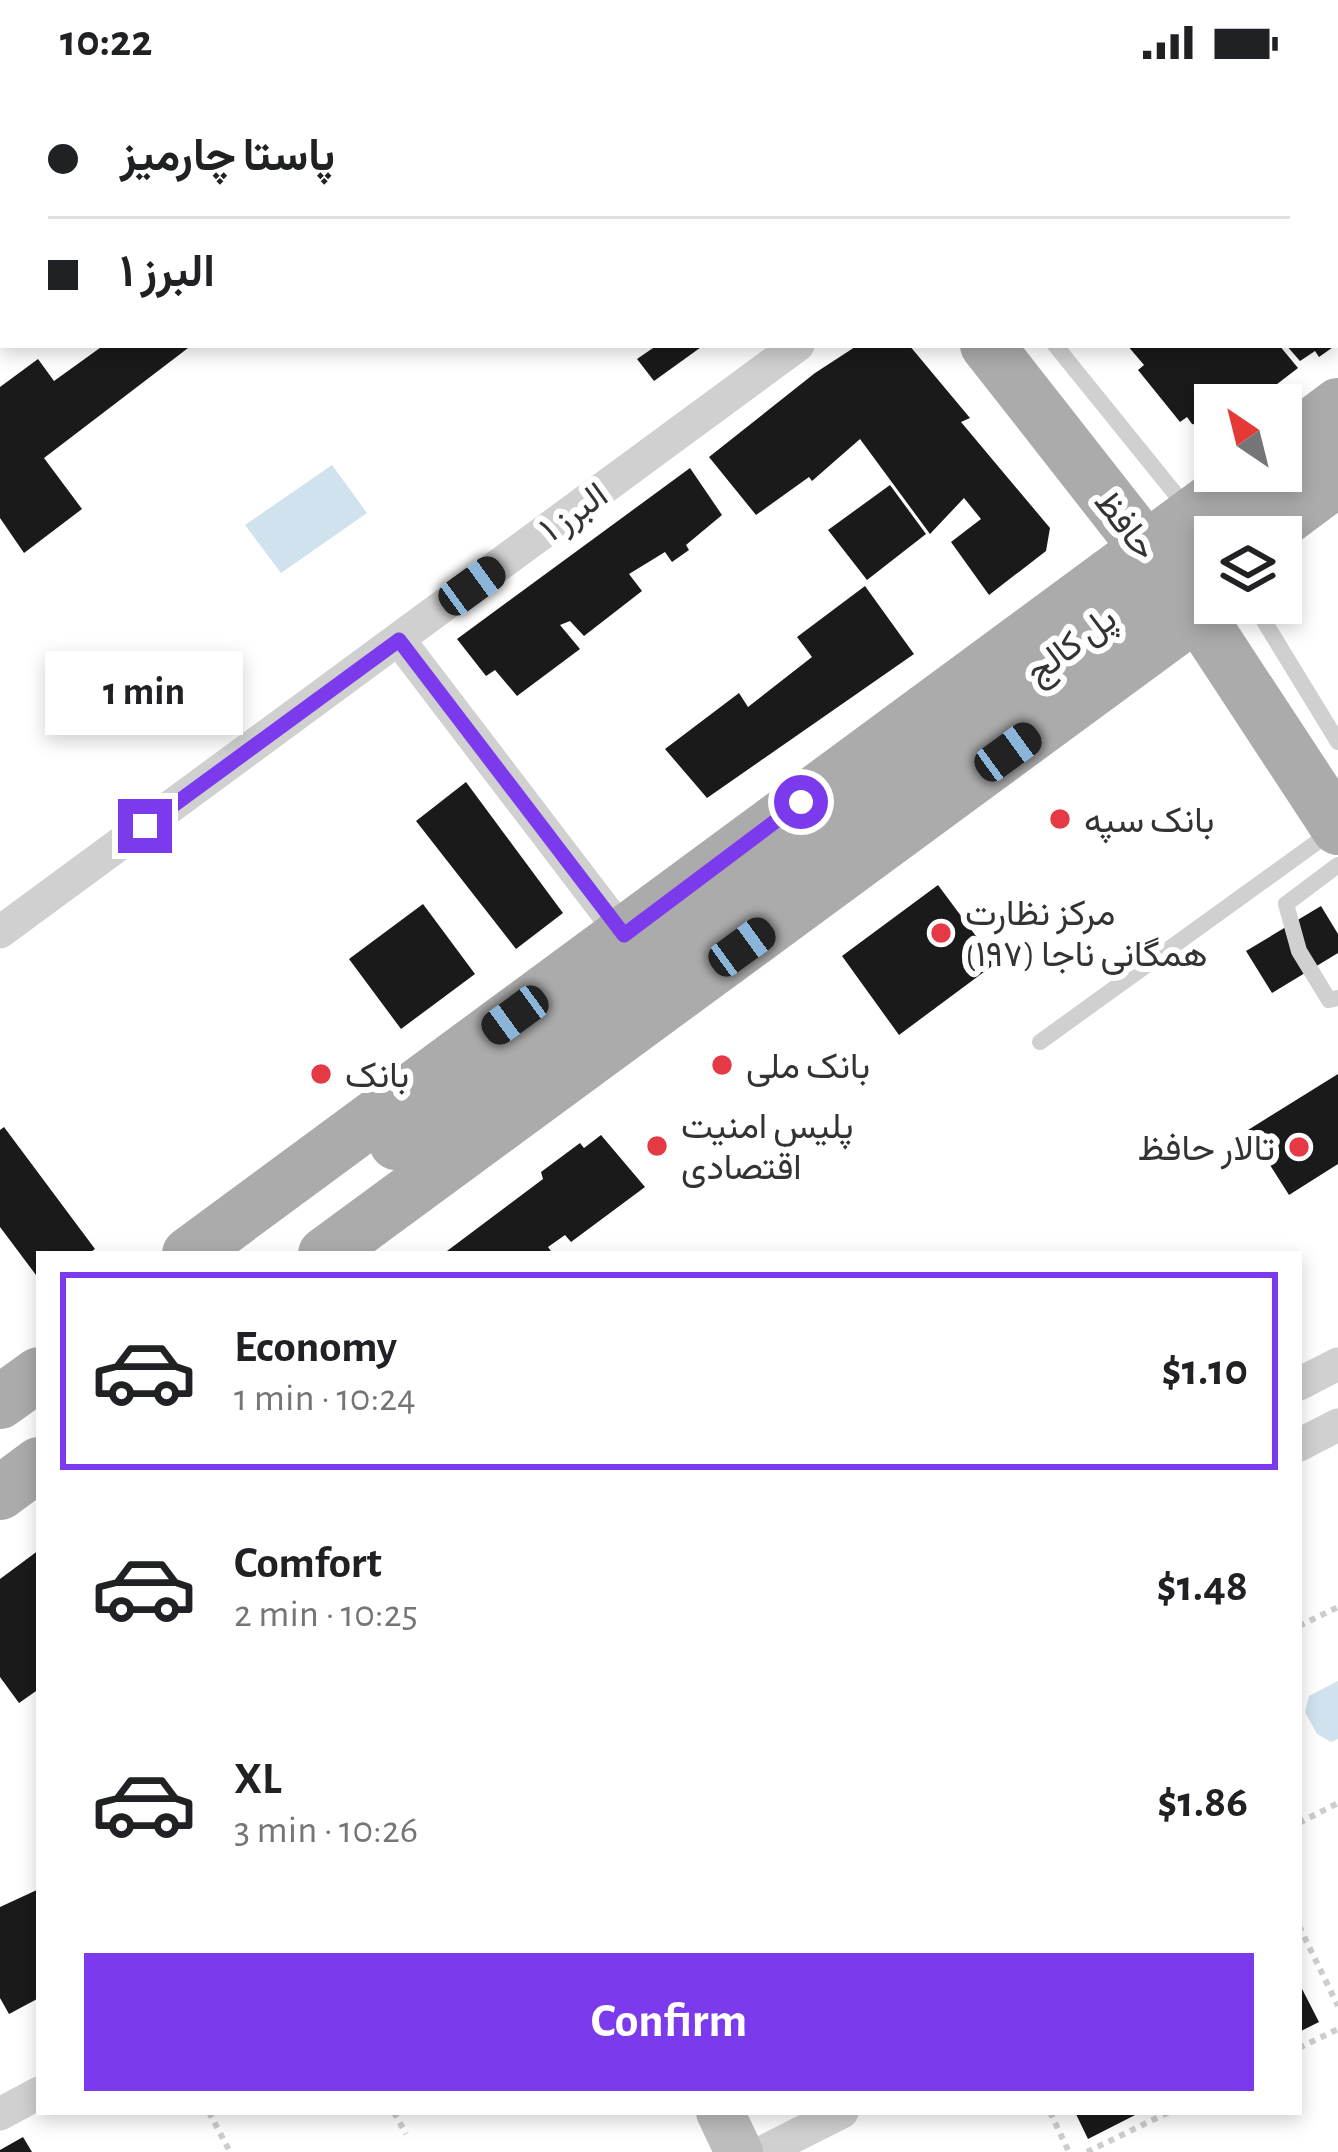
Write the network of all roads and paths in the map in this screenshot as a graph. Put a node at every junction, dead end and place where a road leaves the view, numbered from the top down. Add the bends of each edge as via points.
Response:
1 (794, 348) edge
2 (989, 348) edge
3 (1057, 348) edge
4 (1338, 405) edge
5 (1302, 432) edge
6 (1338, 445) edge
7 (1338, 479) edge
8 (1235, 492) edge
9 (1338, 510) edge
10 (1216, 516) edge
11 (1289, 516) edge
12 (1194, 519) edge
13 (1194, 534) edge
14 (1302, 537) edge
15 (1146, 548) junction
16 (1194, 584) edge
17 (1194, 605) edge
18 (1194, 607) edge
19 (1225, 624) edge
20 (1266, 624) edge
21 (399, 640) junction
22 (908, 722) junction
23 (1338, 742) edge
24 (970, 780) junction
25 (1338, 828) edge
26 (1338, 865) edge
27 (0, 932) edge
28 (624, 935) junction
29 (1338, 998) edge
30 (1040, 1042) dead end
31 (408, 1151) junction
32 (193, 1251) edge
33 (239, 1251) edge
34 (298, 1251) edge
35 (329, 1251) edge
36 (1338, 1364) edge
37 (36, 1376) edge
38 (1302, 1382) edge
39 (0, 1402) edge
40 (1338, 1425) edge
41 (1302, 1443) edge
42 (36, 1467) edge
43 (0, 1493) edge
44 (1338, 1607) edge
45 (1302, 1625) edge
46 (1338, 1804) edge
47 (1302, 1822) edge
48 (1302, 1932) edge
49 (1338, 2006) edge
50 (1338, 2029) edge
51 (1302, 2047) edge
52 (36, 2095) edge
53 (0, 2114) edge
54 (211, 2115) edge
55 (396, 2115) edge
56 (721, 2115) edge
57 (836, 2115) edge
58 (1050, 2115) edge
59 (1163, 2115) edge
60 (406, 2134) dead end
61 (230, 2152) edge
62 (739, 2152) edge
63 (764, 2152) edge
64 (1069, 2152) edge
65 (1087, 2152) edge

1 - 21 street, البرز ۱
2 - 15 main road, حافظ
3 - 12 lane
4 - 5 main road
6 - 31 main road, پل کالج, bridge
7 - 11 main road
8 - 10 main road
9 - 14 main road
13 - 15 main road
15 - 16 main road, حافظ
15 - 22 main road
17 - 31 main road, پل کالج
18 - 24 main road
19 - 25 main road, حافظ
20 - 23 lane
21 - 27 street, البرز ۱
21 - 28 street
22 - 24 main road via 958,740
22 - 28 main road
24 - 35 main road
25 - 30 lane
26 - 29 lane via 1286,904 1299,951 1329,1000
28 - 32 main road
31 - 33 main road
31 - 34 main road
36 - 38 street
37 - 39 main road
40 - 41 street
42 - 43 main road
44 - 45 path
46 - 47 path
48 - 49 path
50 - 51 path
52 - 53 street
54 - 61 path
55 - 60 path
56 - 62 street
57 - 63 street
58 - 64 path
59 - 65 path

